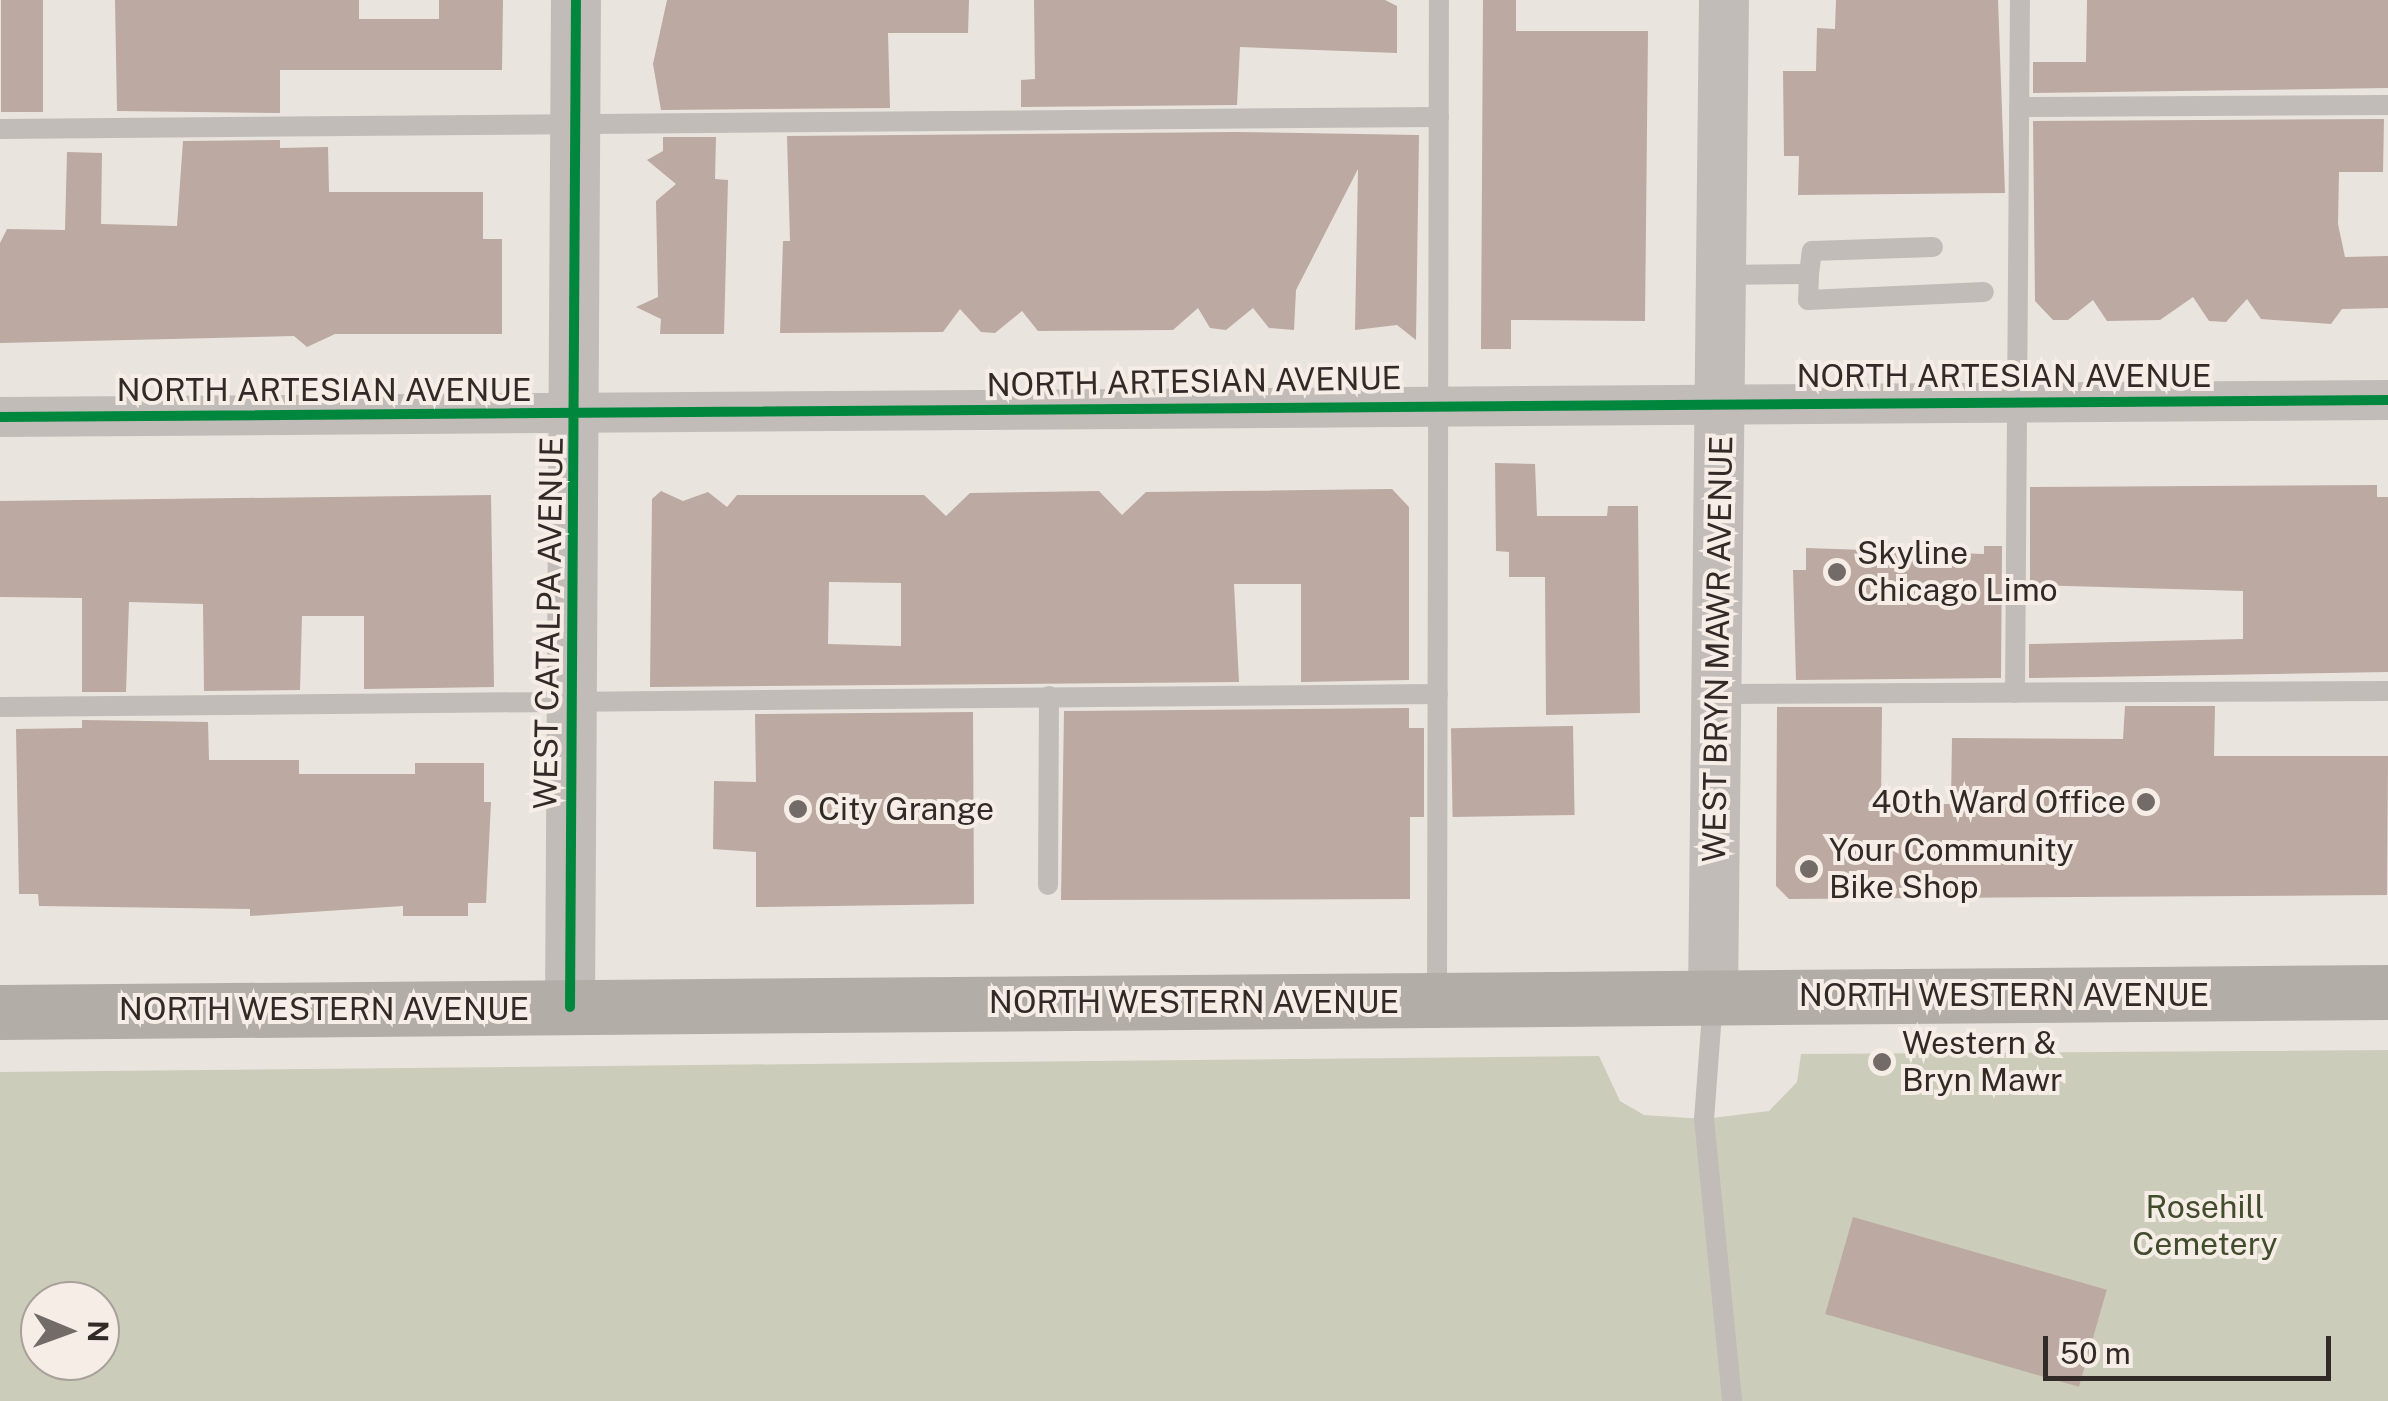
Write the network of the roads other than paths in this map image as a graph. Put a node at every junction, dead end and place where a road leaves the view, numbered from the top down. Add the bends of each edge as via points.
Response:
1 (576, 0) edge
2 (1439, 0) edge
3 (1724, 0) edge
4 (2020, 0) edge
5 (2388, 105) edge
6 (2019, 106) junction
7 (1438, 117) junction
8 (575, 124) junction
9 (0, 129) edge
10 (1933, 247) dead end
11 (1809, 274) junction
12 (1722, 275) junction
13 (1984, 292) dead end
14 (2388, 400) edge
15 (2017, 401) junction
16 (1722, 402) junction
17 (1438, 405) junction
18 (576, 412) junction
19 (0, 418) edge
20 (2388, 690) edge
21 (2015, 692) junction
22 (1438, 694) junction
23 (1717, 694) junction
24 (1049, 696) junction
25 (572, 699) junction
26 (0, 706) edge
27 (1048, 885) dead end
28 (2388, 992) edge
29 (1713, 998) junction
30 (1437, 1000) junction
31 (570, 1007) junction
32 (0, 1012) edge
33 (1732, 1401) edge

1 - 8 street, WEST CATALPA AVENUE
2 - 7 lane
3 - 12 street, WEST BRYN MAWR AVENUE
4 - 6 lane
5 - 6 lane
6 - 15 lane
7 - 8 lane
7 - 17 lane
8 - 9 lane
8 - 18 street, WEST CATALPA AVENUE
10 - 11 lane via 1812,251
11 - 12 lane
11 - 13 lane via 1808,300
12 - 16 street, WEST BRYN MAWR AVENUE
14 - 15 street, NORTH ARTESIAN AVENUE
15 - 16 street, NORTH ARTESIAN AVENUE
15 - 21 lane
16 - 17 street, NORTH ARTESIAN AVENUE
16 - 23 street, WEST BRYN MAWR AVENUE
17 - 18 street, NORTH ARTESIAN AVENUE
17 - 22 lane
18 - 19 street, NORTH ARTESIAN AVENUE
18 - 25 street, WEST CATALPA AVENUE
20 - 21 lane
21 - 23 lane
22 - 24 lane
22 - 30 lane
23 - 29 street, WEST BRYN MAWR AVENUE
24 - 25 lane
24 - 27 lane
25 - 26 lane
25 - 31 street, WEST CATALPA AVENUE
28 - 29 main road, NORTH WESTERN AVENUE
29 - 30 main road, NORTH WESTERN AVENUE
29 - 33 lane via 1704,1120
30 - 31 main road, NORTH WESTERN AVENUE
31 - 32 main road, NORTH WESTERN AVENUE

